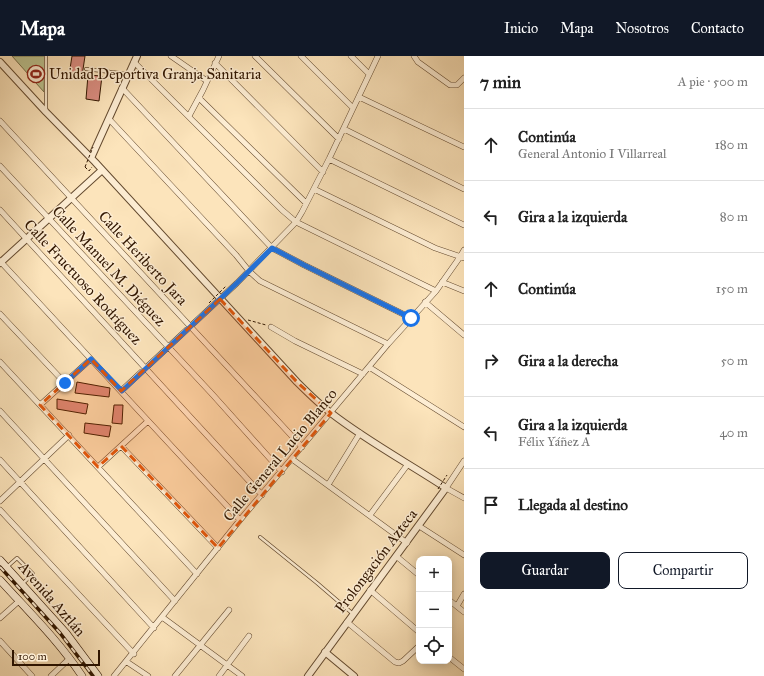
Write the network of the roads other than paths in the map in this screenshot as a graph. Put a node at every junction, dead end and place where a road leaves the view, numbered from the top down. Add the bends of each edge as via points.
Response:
1 (46, 56) edge
2 (138, 56) edge
3 (171, 56) edge
4 (219, 56) edge
5 (255, 56) edge
6 (301, 56) edge
7 (351, 56) edge
8 (378, 56) edge
9 (414, 56) edge
10 (0, 62) edge
11 (134, 62) junction
12 (215, 63) junction
13 (86, 69) dead end
14 (128, 74) junction
15 (369, 74) junction
16 (464, 78) edge
17 (207, 81) junction
18 (122, 88) junction
19 (359, 97) junction
20 (200, 98) junction
21 (353, 108) junction
22 (46, 112) junction
23 (189, 116) junction
24 (109, 119) junction
25 (0, 121) edge
26 (344, 129) junction
27 (339, 139) junction
28 (464, 147) edge
29 (91, 158) junction
30 (329, 159) junction
31 (0, 166) edge
32 (102, 170) junction
33 (323, 172) junction
34 (314, 189) junction
35 (464, 189) edge
36 (72, 198) junction
37 (306, 203) junction
38 (0, 210) edge
39 (49, 218) junction
40 (296, 222) junction
41 (464, 225) edge
42 (27, 239) junction
43 (272, 248) junction
44 (464, 250) edge
45 (462, 258) edge
46 (0, 262) edge
47 (249, 272) junction
48 (442, 282) junction
49 (436, 291) junction
50 (464, 292) edge
51 (220, 299) junction
52 (425, 302) junction
53 (0, 314) edge
54 (411, 318) junction
55 (190, 327) junction
56 (271, 327) road end
57 (464, 335) edge
58 (388, 344) junction
59 (168, 347) junction
60 (91, 359) junction
61 (0, 362) edge
62 (369, 367) junction
63 (146, 368) junction
64 (363, 374) junction
65 (65, 383) junction
66 (122, 391) junction
67 (40, 405) junction
68 (0, 411) edge
69 (331, 413) junction
70 (148, 421) junction
71 (464, 427) edge
72 (360, 433) junction
73 (69, 436) junction
74 (121, 446) junction
75 (302, 447) junction
76 (45, 459) junction
77 (292, 459) junction
78 (0, 460) edge
79 (464, 461) edge
80 (408, 464) junction
81 (98, 467) junction
82 (282, 472) junction
83 (21, 482) junction
84 (328, 485) junction
85 (446, 488) junction
86 (262, 495) junction
87 (464, 498) edge
88 (0, 501) edge
89 (0, 510) edge
90 (370, 516) junction
91 (240, 520) junction
92 (419, 526) junction
93 (260, 537) dead end
94 (407, 543) junction
95 (218, 548) junction
96 (464, 555) edge
97 (396, 556) junction
98 (0, 560) edge
99 (7, 568) junction
100 (416, 573) edge
101 (197, 574) junction
102 (0, 580) edge
103 (22, 584) junction
104 (370, 590) junction
105 (464, 594) edge
106 (18, 601) junction
107 (175, 601) junction
108 (452, 602) edge
109 (457, 606) junction
110 (229, 610) dead end
111 (464, 612) edge
112 (353, 614) junction
113 (162, 617) junction
114 (0, 618) edge
115 (347, 622) junction
116 (154, 628) junction
117 (416, 629) edge
118 (249, 636) dead end
119 (0, 641) edge
120 (201, 645) junction
121 (416, 649) edge
122 (325, 652) junction
123 (134, 654) junction
124 (69, 659) junction
125 (452, 659) edge
126 (127, 662) junction
127 (227, 665) junction
128 (464, 669) edge
129 (116, 675) edge
130 (32, 676) edge
131 (51, 676) edge
132 (82, 676) edge
133 (98, 676) edge
134 (148, 676) edge
135 (175, 676) edge
136 (219, 676) edge
137 (242, 676) edge
138 (308, 676) edge
139 (354, 676) edge

1 - 22 lane
2 - 11 street
3 - 17 street
4 - 12 street
5 - 27 street
6 - 21 street
7 - 15 street
8 - 15 street
9 - 16 street via 418,62 450,85 457,85
10 - 22 street
11 - 14 street
11 - 23 street
12 - 17 street
12 - 33 street
13 - 14 lane
14 - 18 street
15 - 19 street
17 - 20 street
18 - 24 street
18 - 43 street
19 - 21 street
19 - 28 street
20 - 23 street
20 - 37 street
21 - 26 street
22 - 29 street
23 - 40 street
24 - 29 street
24 - 47 street
25 - 36 street, Calle Heriberto Jara
26 - 27 street
26 - 35 street
27 - 30 street
29 - 32 street
30 - 33 street
30 - 41 street
31 - 39 street, Calle Manuel M. Diéguez
32 - 36 street
32 - 51 street
33 - 34 street
34 - 37 street
34 - 45 street via 403,233
36 - 39 street
36 - 55 street, Calle Heriberto Jara
37 - 40 street
38 - 42 street, Calle Fructuoso Rodríguez
39 - 42 street
39 - 59 street, Calle Manuel M. Diéguez
40 - 43 street
40 - 49 street
42 - 46 street
42 - 63 street, Calle Fructuoso Rodríguez
43 - 47 street
43 - 54 street
44 - 45 street, Calle General Lucio Blanco
45 - 48 street, Calle General Lucio Blanco
46 - 60 street
47 - 51 street
47 - 58 street via 279,291
48 - 49 street, Calle General Lucio Blanco
48 - 50 street
49 - 52 street, Calle General Lucio Blanco
51 - 55 street
51 - 69 street via 297,382
52 - 54 street, Calle General Lucio Blanco
52 - 57 street
53 - 65 street
54 - 58 street, Calle General Lucio Blanco
55 - 59 street
55 - 75 street, Calle Heriberto Jara
56 - 64 street
58 - 62 street, Calle General Lucio Blanco
59 - 63 street
59 - 82 street, Calle Manuel M. Diéguez
60 - 65 street
60 - 66 street
61 - 67 street
62 - 64 street, Calle General Lucio Blanco
62 - 71 street
63 - 66 street
63 - 86 street, Calle Fructuoso Rodríguez
64 - 69 street, Calle General Lucio Blanco
65 - 67 street
66 - 70 street
67 - 73 street
68 - 76 street
69 - 72 street
69 - 75 street, Calle General Lucio Blanco
70 - 74 street
70 - 91 street
72 - 80 street
72 - 84 street
73 - 76 street
73 - 81 street
74 - 81 street
74 - 95 street
75 - 77 street, Calle General Lucio Blanco
76 - 83 street
76 - 107 street
77 - 82 street, Calle General Lucio Blanco
77 - 84 street
78 - 83 street
79 - 85 street, Prolongación Azteca
80 - 85 street
80 - 90 street
81 - 101 street
82 - 86 street, Calle General Lucio Blanco
83 - 88 street
83 - 116 street
84 - 90 street
85 - 87 street
85 - 92 street, Prolongación Azteca
86 - 91 street, Calle General Lucio Blanco
89 - 123 street
90 - 94 street
91 - 95 street, Calle General Lucio Blanco
92 - 94 street, Prolongación Azteca
92 - 96 street
93 - 112 lane
94 - 97 street, Prolongación Azteca
95 - 101 street, Calle General Lucio Blanco
97 - 100 street
97 - 104 street, Prolongación Azteca
98 - 99 main road, Avenida Aztlán
99 - 103 main road, Avenida Aztlán
99 - 103 lane via 17,558 32,574
101 - 107 street, Calle General Lucio Blanco
102 - 106 main road, Avenida Aztlán
103 - 133 main road, Avenida Aztlán via 66,633
104 - 112 street, Prolongación Azteca
104 - 117 street
105 - 109 street
106 - 114 street
106 - 124 main road, Avenida Aztlán
107 - 113 street, Calle General Lucio Blanco
108 - 109 street
109 - 111 street
110 - 120 street
112 - 115 street, Prolongación Azteca
113 - 116 street, Calle General Lucio Blanco
113 - 120 street
115 - 121 street via 395,662 403,661
115 - 122 street, Prolongación Azteca
116 - 123 street, Calle General Lucio Blanco
118 - 127 street
119 - 130 street
120 - 127 street
120 - 135 street
122 - 138 street, Prolongación Azteca
122 - 139 street
123 - 126 street, Calle General Lucio Blanco
124 - 131 street
124 - 132 main road, Avenida Aztlán
125 - 128 street
126 - 129 street, Calle General Lucio Blanco
126 - 134 street
127 - 136 street
127 - 137 street

